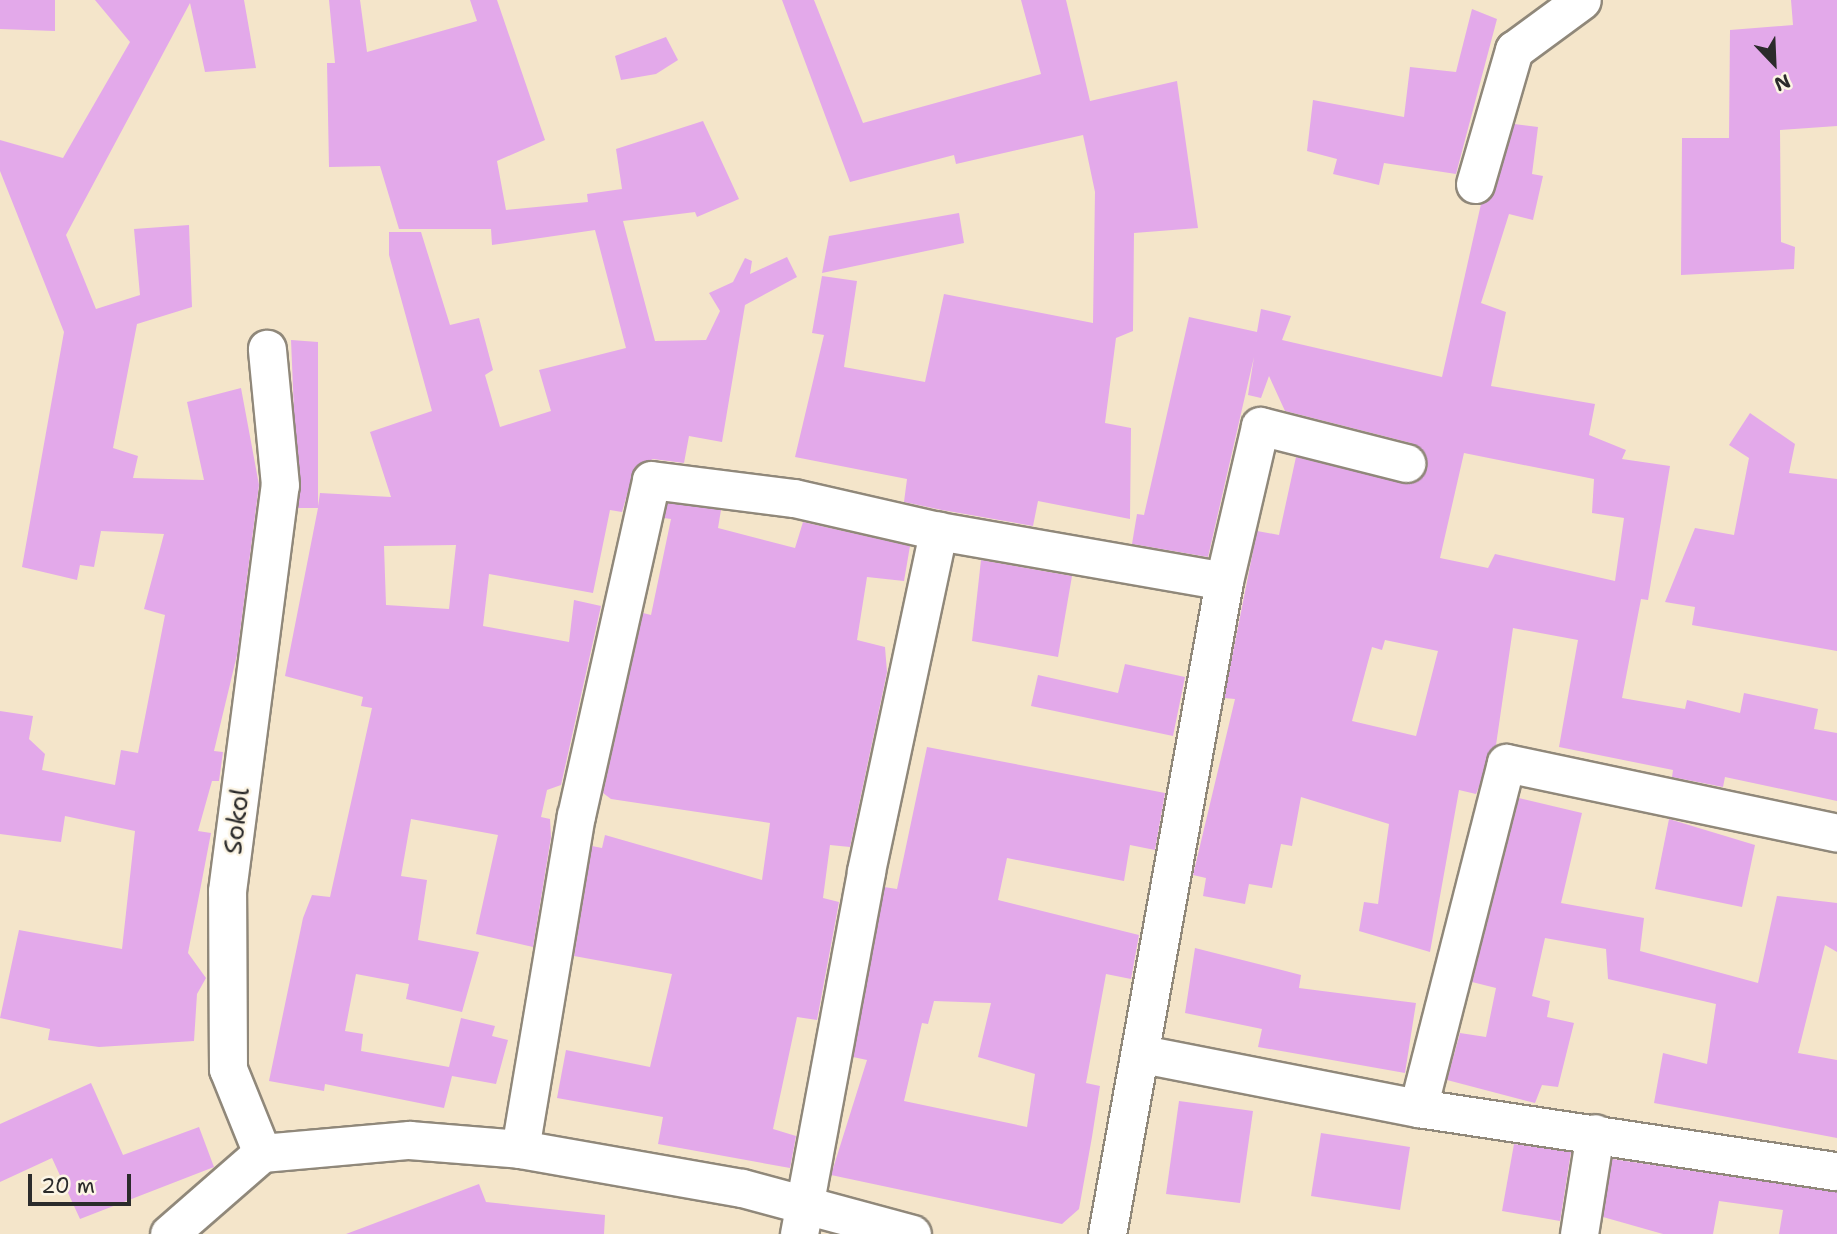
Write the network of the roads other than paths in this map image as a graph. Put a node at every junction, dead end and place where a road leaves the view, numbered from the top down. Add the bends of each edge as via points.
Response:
1 (1582, 0) edge
2 (1475, 184) dead end
3 (267, 349) dead end
4 (1406, 463) dead end
5 (938, 531) junction
6 (1224, 581) junction
7 (1837, 833) edge
8 (1142, 1054) junction
9 (1418, 1108) junction
10 (1595, 1133) junction
11 (520, 1149) junction
12 (262, 1153) junction
13 (1837, 1171) edge
14 (802, 1220) edge
15 (169, 1234) edge
16 (912, 1234) edge
17 (1107, 1234) edge
18 (1579, 1234) edge

1 - 2 street via 1514,50
3 - 12 street, Sokol via 280,485 227,891 228,1069
4 - 6 street via 1259,426
5 - 6 street
5 - 11 street via 794,498 651,480 576,816
5 - 14 street via 866,871
6 - 8 street
7 - 9 street via 1506,763
8 - 9 street
8 - 17 street
9 - 10 street
10 - 13 street
10 - 18 street
11 - 12 street via 409,1140
11 - 14 street
12 - 15 street
14 - 16 street

